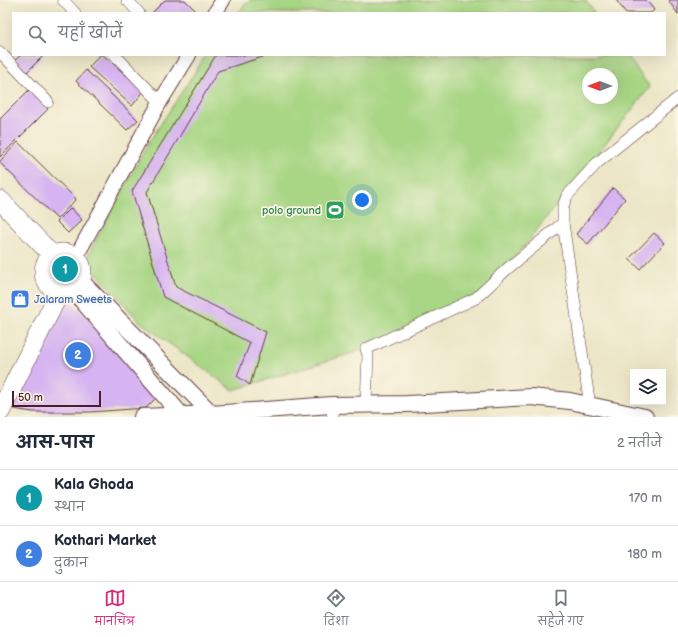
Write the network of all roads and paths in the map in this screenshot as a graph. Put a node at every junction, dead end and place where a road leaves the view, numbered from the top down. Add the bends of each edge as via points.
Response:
1 (63, 0) edge
2 (127, 0) edge
3 (223, 0) edge
4 (74, 12) edge
5 (138, 12) edge
6 (216, 12) edge
7 (0, 52) edge
8 (116, 56) edge
9 (185, 57) edge
10 (678, 98) edge
11 (48, 102) dead end
12 (160, 102) junction
13 (0, 200) edge
14 (0, 214) edge
15 (563, 223) junction
16 (76, 257) junction
17 (49, 259) junction
18 (65, 286) junction
19 (0, 386) edge
20 (366, 405) junction
21 (590, 406) junction
22 (332, 411) edge
23 (0, 412) edge
24 (212, 414) junction
25 (182, 416) junction
26 (142, 417) edge
27 (645, 417) edge

1 - 4 street
2 - 5 street
3 - 6 street
7 - 11 street
8 - 12 street
9 - 12 street
10 - 15 street via 597,163 567,196 563,206
12 - 16 street
13 - 17 highway
14 - 17 highway
15 - 20 street via 476,298 366,349
15 - 21 street
16 - 17 highway via 62,252
16 - 18 highway via 82,270
17 - 18 highway via 44,273 47,282
18 - 19 highway
18 - 23 highway
18 - 24 main road
18 - 25 main road
20 - 21 main road via 531,397
20 - 22 main road
21 - 27 main road
22 - 24 main road
24 - 25 main road
25 - 26 main road

